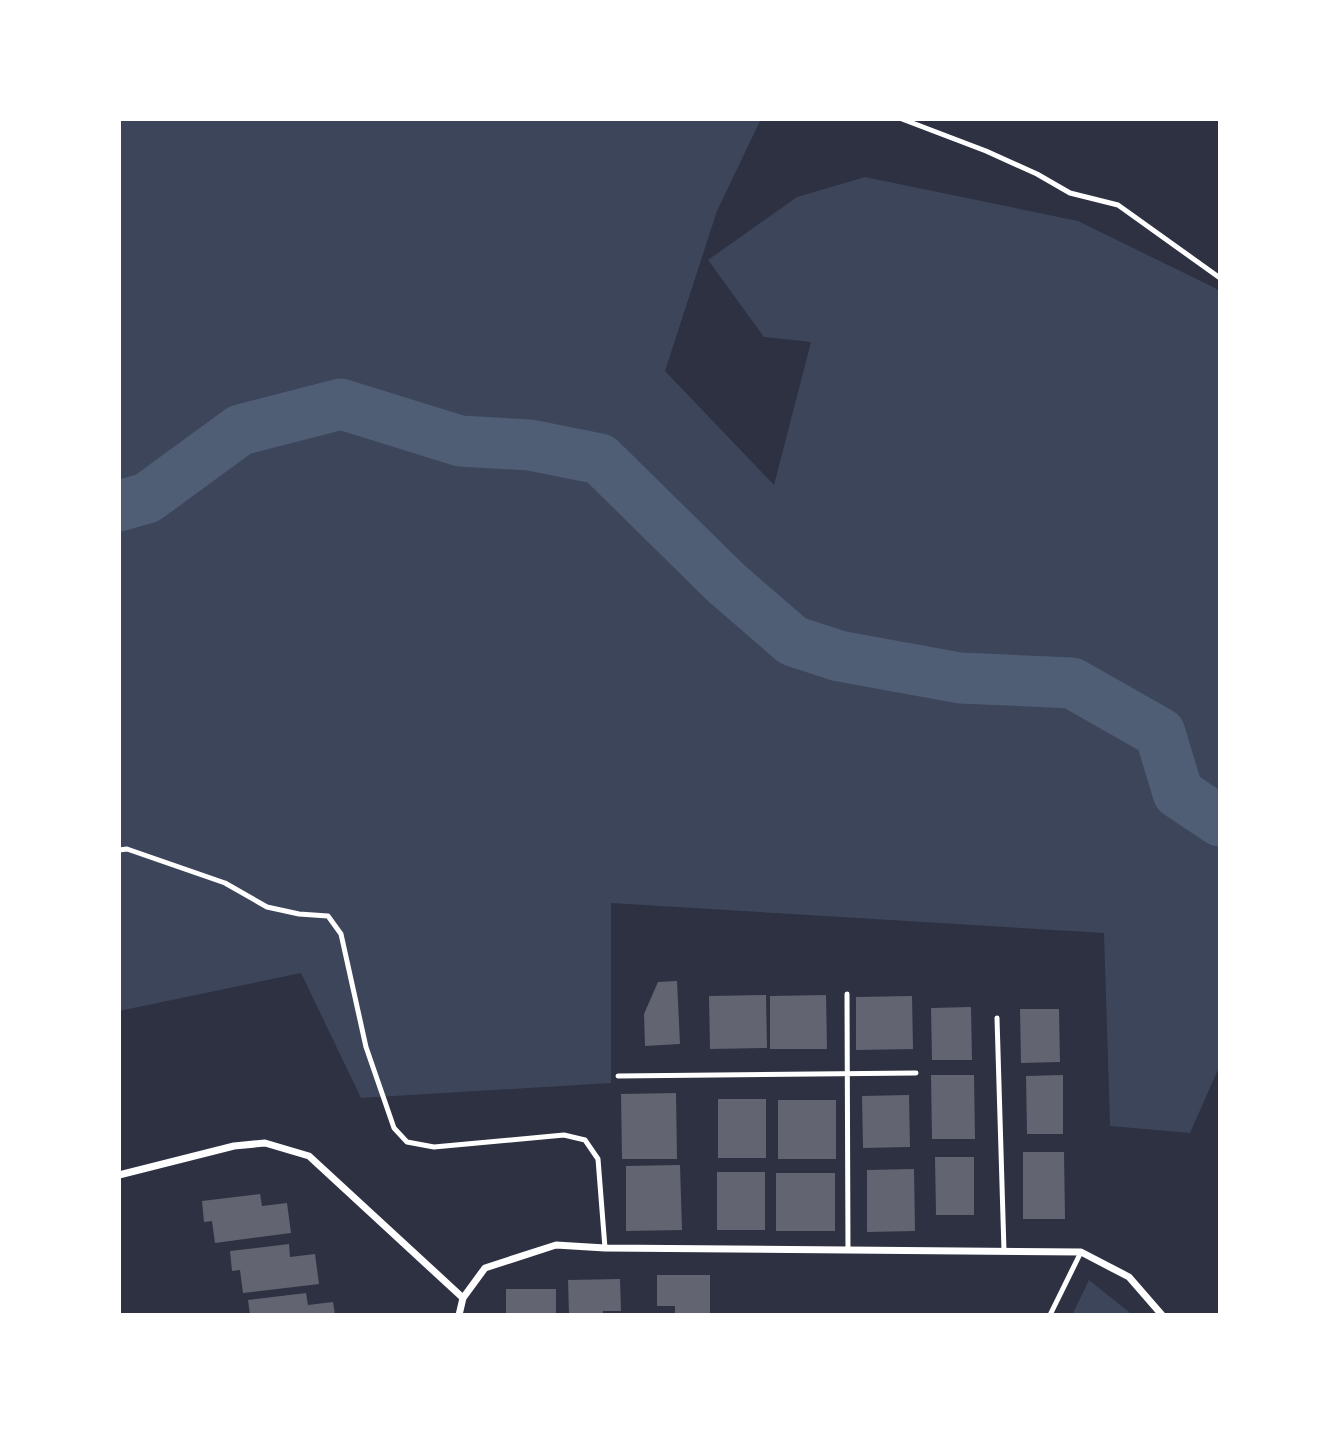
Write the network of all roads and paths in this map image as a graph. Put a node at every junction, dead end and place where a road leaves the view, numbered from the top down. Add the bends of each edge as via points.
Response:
1 (902, 119) edge
2 (1220, 278) edge
3 (119, 850) edge
4 (847, 994) dead end
5 (997, 1018) dead end
6 (848, 1073) junction
7 (916, 1073) dead end
8 (618, 1076) dead end
9 (119, 1175) edge
10 (605, 1248) junction
11 (848, 1250) junction
12 (1004, 1251) junction
13 (1081, 1252) junction
14 (463, 1298) junction
15 (459, 1315) edge
16 (1050, 1315) edge
17 (1162, 1315) edge

1 - 2 lane via 986,151 1070,193 1118,205
3 - 10 lane via 128,849 225,883 267,907 328,916 341,934 366,1047 394,1128 407,1142 434,1147 564,1135 585,1140 598,1159
4 - 6 lane
5 - 12 lane
6 - 7 lane
6 - 8 lane
6 - 11 lane
9 - 14 street via 234,1146 265,1143 309,1156
10 - 11 street
10 - 14 street via 556,1245 485,1268
11 - 12 street
12 - 13 street
13 - 16 lane
13 - 17 street via 1129,1277
14 - 15 street

